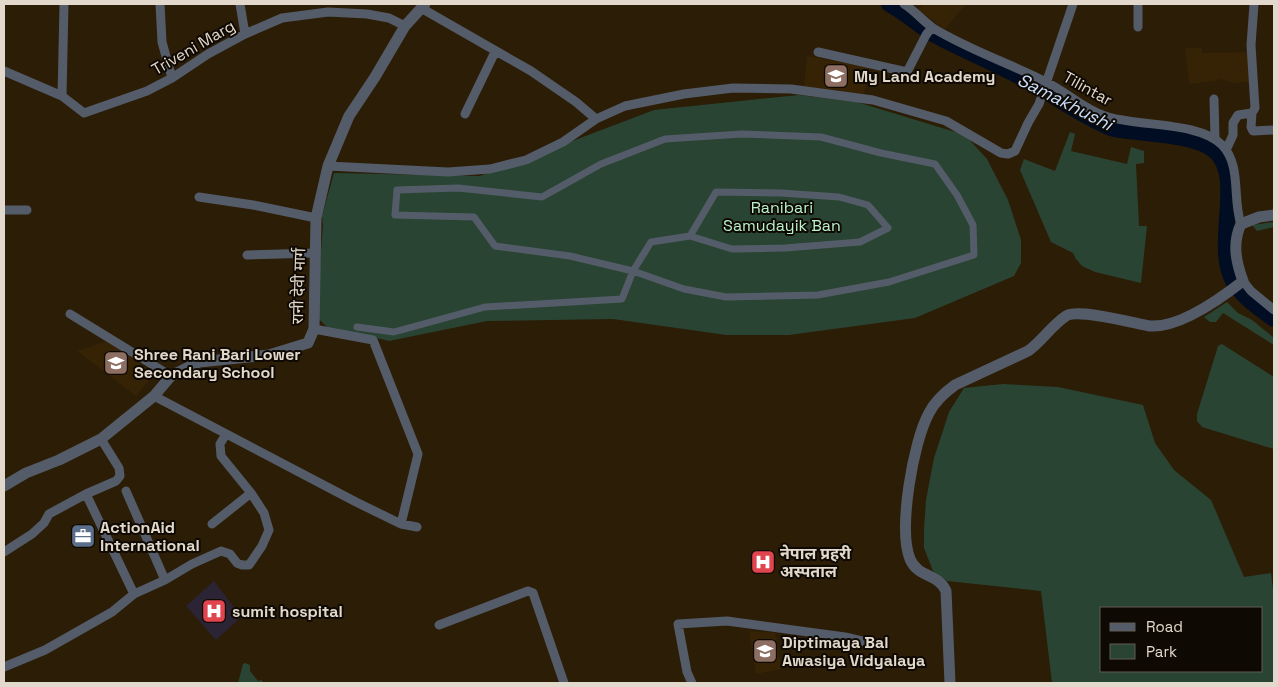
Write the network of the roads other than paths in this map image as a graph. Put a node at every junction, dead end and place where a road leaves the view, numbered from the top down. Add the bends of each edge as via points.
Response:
1 (64, 4) edge
2 (160, 4) edge
3 (240, 4) edge
4 (1073, 4) edge
5 (1138, 4) edge
6 (1254, 4) edge
7 (907, 5) edge
8 (423, 6) edge
9 (405, 26) junction
10 (932, 27) junction
11 (1138, 27) dead end
12 (245, 34) junction
13 (495, 52) junction
14 (818, 52) dead end
15 (4, 70) edge
16 (172, 78) junction
17 (1048, 82) junction
18 (62, 96) junction
19 (1214, 99) dead end
20 (1252, 113) junction
21 (465, 114) dead end
22 (596, 119) junction
23 (1274, 130) edge
24 (1215, 139) junction
25 (1226, 150) junction
26 (328, 166) junction
27 (199, 197) dead end
28 (4, 210) edge
29 (27, 210) dead end
30 (1274, 215) edge
31 (316, 218) junction
32 (1241, 224) junction
33 (690, 236) junction
34 (316, 253) junction
35 (248, 255) dead end
36 (633, 271) junction
37 (1241, 283) junction
38 (1274, 310) edge
39 (70, 314) dead end
40 (356, 327) dead end
41 (314, 329) junction
42 (171, 376) junction
43 (154, 396) junction
44 (226, 434) junction
45 (101, 439) junction
46 (4, 486) edge
47 (126, 491) dead end
48 (251, 493) junction
49 (86, 494) junction
50 (212, 524) dead end
51 (402, 524) junction
52 (416, 527) dead end
53 (4, 552) edge
54 (165, 580) junction
55 (134, 594) junction
56 (439, 625) dead end
57 (866, 642) dead end
58 (4, 667) edge
59 (564, 683) edge
60 (692, 683) edge
61 (950, 683) edge

1 - 18 street
2 - 16 street via 162,42
3 - 12 street
4 - 17 street
5 - 11 street
6 - 20 street via 1251,45 1255,108
7 - 10 street, Tilintar
8 - 9 street, रानी देवी मार्ग
8 - 13 street
9 - 12 street, Triveni Marg via 389,18 367,14 328,12 282,18
9 - 26 street, रानी देवी मार्ग via 349,116
10 - 14 street via 907,72
10 - 17 street, Tilintar via 986,56
12 - 16 street, Triveni Marg
13 - 21 street
13 - 22 street via 531,71
15 - 18 street
16 - 18 street, Triveni Marg via 147,91 84,113
17 - 22 street via 1015,151 1008,154 1000,153 946,121 873,100 792,89 733,88 684,94 625,106
17 - 24 street, Tilintar via 1102,115 1200,132
19 - 24 street
20 - 23 street via 1253,131
20 - 25 street via 1238,115
22 - 26 street via 564,142 526,160 490,169 448,172
24 - 25 street, Tilintar
25 - 32 street, Tilintar via 1233,165
26 - 31 street, रानी देवी मार्ग
27 - 31 street
28 - 29 street
30 - 32 street
31 - 34 street, रानी देवी मार्ग
32 - 37 street via 1235,246
33 - 33 street via 716,192 839,197 868,205 888,228 860,242 785,248 732,249
33 - 36 street via 651,242
34 - 35 street
34 - 41 street, रानी देवी मार्ग
36 - 36 street via 570,256 495,246 474,217 395,215 397,190 458,188 542,197 601,164 665,140 742,134 821,137 935,164 957,194 972,225 974,255 889,282 818,295 726,297 684,289
36 - 40 street via 622,299 485,307 394,332
37 - 38 street
37 - 61 street via 1191,314 1160,327 1084,313 1068,314 1028,351 955,385 936,401 925,422 914,459 908,492 906,540 914,567 938,579 946,591
39 - 42 street
41 - 42 street, रानी देवी मार्ग via 308,343 269,355 199,362
41 - 51 street via 373,340 418,454
42 - 43 street, रानी देवी मार्ग
43 - 44 street
43 - 45 street, रानी देवी मार्ग
44 - 48 street via 220,444 221,456
44 - 51 street
45 - 46 street, रानी देवी मार्ग
45 - 49 street via 119,468 120,476 116,481
47 - 54 street
48 - 50 street
48 - 54 street via 264,513 269,530 249,565 236,563 230,554 221,551
49 - 53 street via 49,514 32,534
49 - 55 street
51 - 52 street
54 - 55 street
55 - 58 street via 112,612 45,650
56 - 59 street via 528,591 533,592
57 - 60 street via 728,621 678,624

